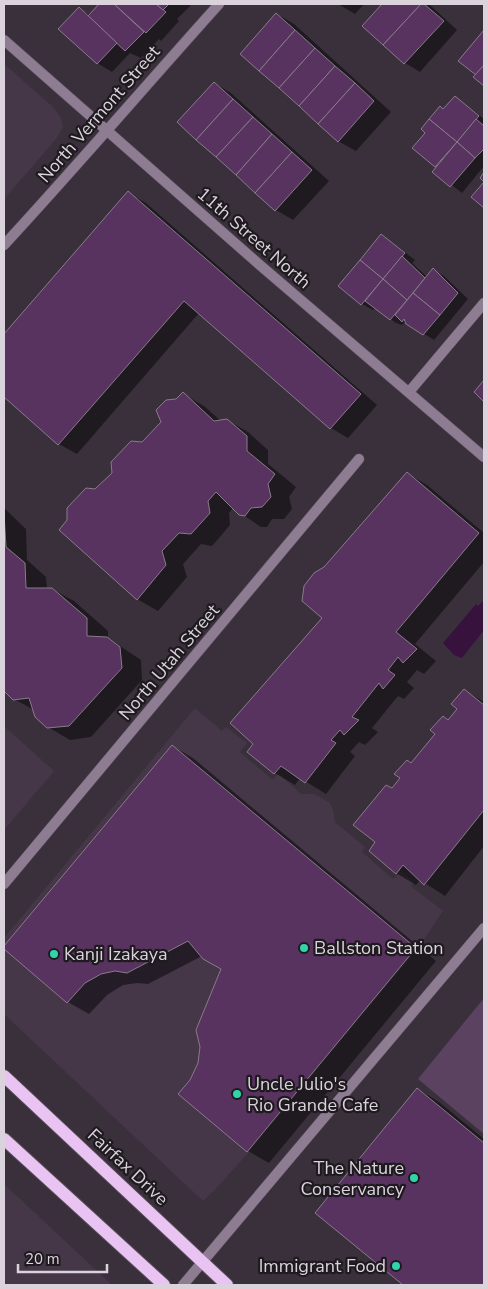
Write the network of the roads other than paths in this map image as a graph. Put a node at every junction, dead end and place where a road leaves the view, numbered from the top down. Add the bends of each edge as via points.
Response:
1 (219, 4) edge
2 (4, 40) edge
3 (106, 131) junction
4 (4, 245) edge
5 (484, 303) edge
6 (408, 392) junction
7 (484, 457) edge
8 (359, 459) dead end
9 (4, 884) edge
10 (484, 928) edge
11 (4, 1076) edge
12 (4, 1139) edge
13 (203, 1262) junction
14 (164, 1285) edge
15 (183, 1285) edge
16 (228, 1285) edge

1 - 3 street, North Vermont Street
2 - 3 street, 11th Street North
3 - 4 street, North Vermont Street
3 - 6 street, 11th Street North
5 - 6 street
6 - 7 street, 11th Street North
8 - 9 street, North Utah Street
10 - 13 street
11 - 13 main road, Fairfax Drive
12 - 14 main road
13 - 15 street
13 - 16 main road, Fairfax Drive

